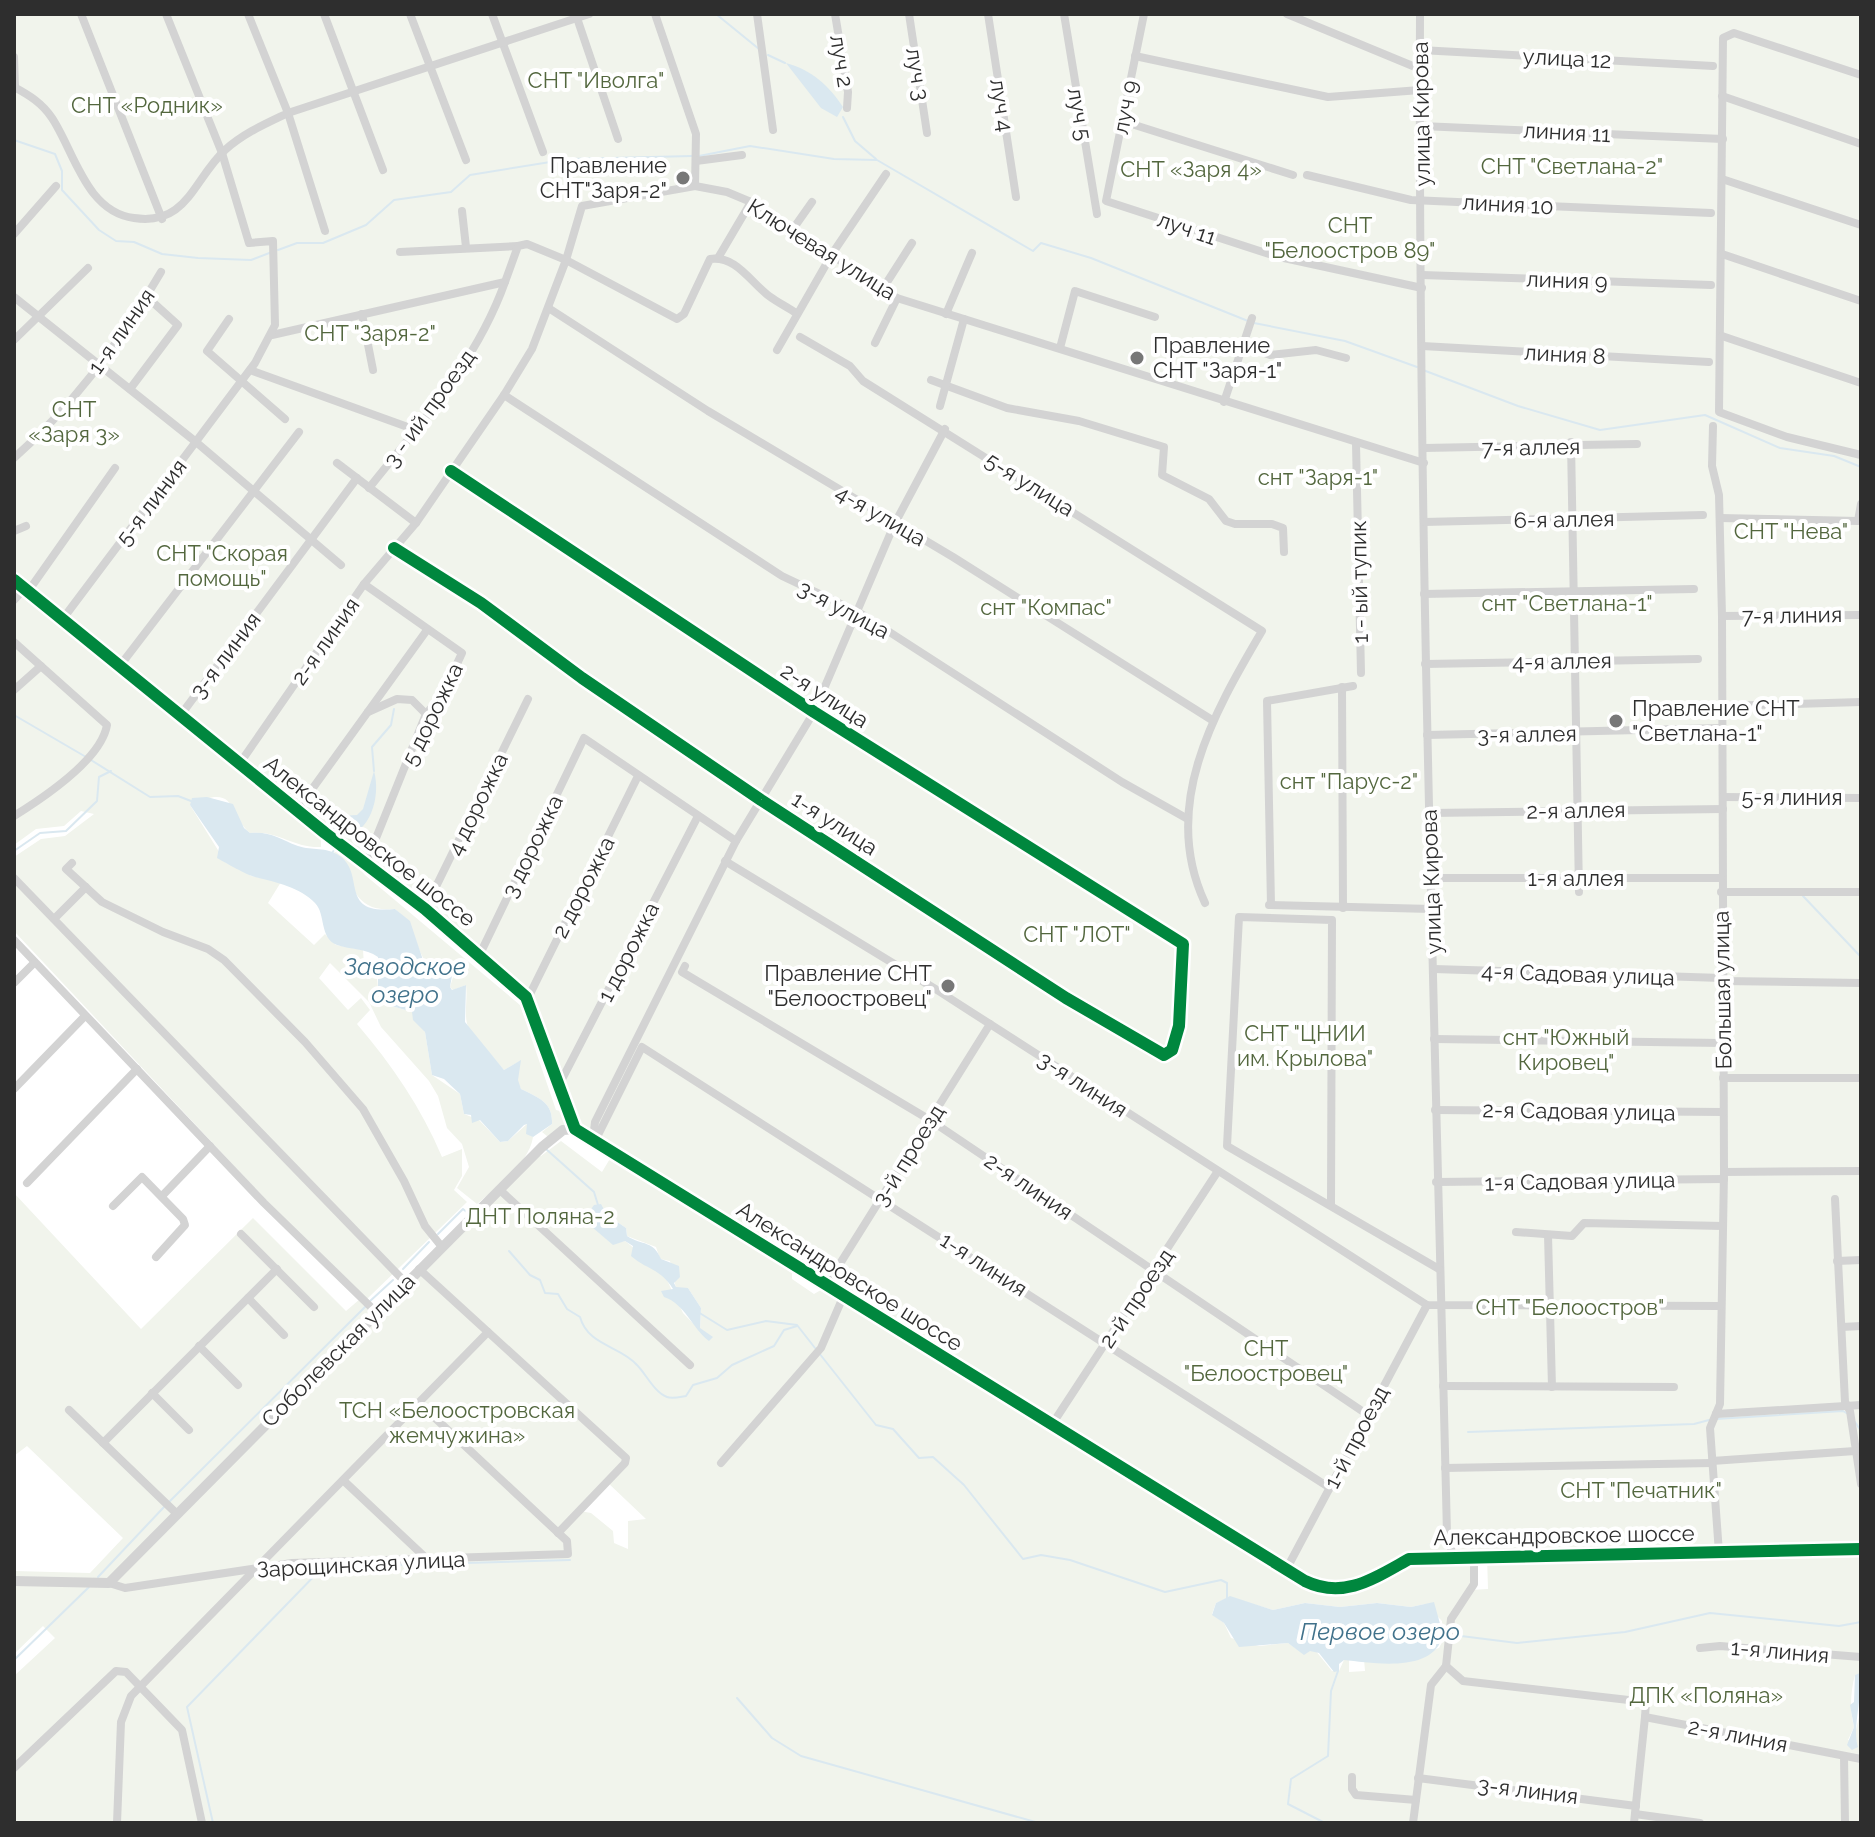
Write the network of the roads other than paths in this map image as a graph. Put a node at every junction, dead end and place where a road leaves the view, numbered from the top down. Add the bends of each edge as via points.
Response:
1 (81, 14) edge
2 (166, 14) edge
3 (248, 14) edge
4 (324, 14) edge
5 (410, 14) edge
6 (492, 14) edge
7 (589, 14) edge
8 (655, 14) edge
9 (757, 14) edge
10 (835, 14) edge
11 (909, 14) edge
12 (988, 14) edge
13 (1064, 14) edge
14 (1144, 14) edge
15 (1287, 14) edge
16 (1420, 14) edge
17 (577, 18) junction
18 (502, 41) junction
19 (1420, 50) junction
20 (1135, 56) junction
21 (14, 57) edge
22 (1713, 66) dead end
23 (430, 67) junction
24 (1420, 69) junction
25 (1861, 75) edge
26 (15, 88) edge
27 (1420, 90) junction
28 (354, 91) junction
29 (1722, 96) junction
30 (847, 108) dead end
31 (288, 113) junction
32 (1122, 121) junction
33 (1421, 126) junction
34 (773, 130) dead end
35 (927, 133) dead end
36 (618, 139) dead end
37 (1723, 139) junction
38 (1861, 144) edge
39 (543, 152) dead end
40 (222, 153) junction
41 (742, 155) dead end
42 (697, 158) junction
43 (466, 160) dead end
44 (383, 170) dead end
45 (886, 174) dead end
46 (1293, 175) dead end
47 (1307, 175) dead end
48 (1722, 179) junction
49 (56, 186) dead end
50 (695, 186) junction
51 (1016, 197) dead end
52 (1106, 201) joint
53 (1422, 201) junction
54 (751, 202) junction
55 (812, 202) dead end
56 (462, 211) dead end
57 (1711, 213) dead end
58 (1097, 214) dead end
59 (162, 219) junction
60 (1861, 225) edge
61 (793, 229) junction
62 (325, 231) dead end
63 (14, 234) edge
64 (912, 243) dead end
65 (518, 246) junction
66 (466, 247) junction
67 (400, 252) dead end
68 (972, 253) dead end
69 (832, 254) junction
70 (1269, 254) dead end
71 (1722, 254) junction
72 (718, 258) junction
73 (1284, 258) dead end
74 (566, 260) junction
75 (88, 268) dead end
76 (161, 272) dead end
77 (1422, 275) junction
78 (505, 282) junction
79 (1711, 285) dead end
80 (1422, 288) junction
81 (882, 290) junction
82 (14, 297) edge
83 (147, 297) junction
84 (897, 298) junction
85 (1861, 301) edge
86 (550, 309) junction
87 (796, 313) junction
88 (37, 314) junction
89 (362, 314) junction
90 (946, 314) junction
91 (1155, 317) dead end
92 (229, 319) dead end
93 (964, 319) junction
94 (1251, 322) dead end
95 (272, 335) junction
96 (1722, 336) junction
97 (800, 337) dead end
98 (14, 340) edge
99 (875, 343) dead end
100 (1242, 345) junction
101 (1422, 346) junction
102 (1060, 348) junction
103 (777, 350) dead end
104 (1346, 358) dead end
105 (1709, 362) dead end
106 (98, 365) junction
107 (250, 370) junction
108 (373, 370) dead end
109 (931, 380) dead end
110 (240, 383) junction
111 (1861, 383) edge
112 (943, 387) junction
113 (130, 389) junction
114 (504, 395) junction
115 (1224, 402) junction
116 (940, 406) dead end
117 (285, 419) dead end
118 (1713, 426) dead end
119 (945, 429) junction
120 (416, 430) junction
121 (299, 432) dead end
122 (196, 442) junction
123 (1356, 444) junction
124 (1571, 444) junction
125 (1637, 444) dead end
126 (1424, 448) junction
127 (1861, 455) edge
128 (14, 458) edge
129 (337, 463) dead end
130 (1424, 463) junction
131 (115, 468) dead end
132 (451, 471) junction
133 (357, 478) junction
134 (369, 488) junction
135 (255, 490) junction
136 (1861, 504) edge
137 (1703, 515) dead end
138 (1720, 518) junction
139 (1573, 519) junction
140 (1424, 522) junction
141 (416, 523) junction
142 (894, 525) junction
143 (26, 526) dead end
144 (14, 531) edge
145 (313, 537) junction
146 (394, 548) junction
147 (1284, 552) dead end
148 (341, 565) dead end
149 (14, 580) edge
150 (364, 584) junction
151 (1694, 589) dead end
152 (26, 591) junction
153 (1574, 591) junction
154 (1424, 594) junction
155 (14, 600) edge
156 (859, 613) junction
157 (1861, 615) edge
158 (1722, 616) junction
159 (62, 620) junction
160 (427, 630) junction
161 (14, 642) edge
162 (1698, 659) dead end
163 (1575, 661) junction
164 (1425, 664) junction
165 (41, 666) junction
166 (119, 667) junction
167 (395, 673) junction
168 (1361, 673) dead end
169 (1353, 686) dead end
170 (1342, 687) junction
171 (14, 690) edge
172 (397, 699) junction
173 (528, 699) dead end
174 (1861, 702) edge
175 (1723, 706) junction
176 (814, 712) junction
177 (365, 713) junction
178 (426, 714) junction
179 (180, 716) junction
180 (1212, 720) junction
181 (1723, 728) junction
182 (1575, 733) junction
183 (1427, 735) junction
184 (240, 763) junction
185 (638, 776) junction
186 (1723, 797) junction
187 (1861, 798) edge
188 (761, 800) junction
189 (1576, 809) junction
190 (1723, 809) junction
191 (297, 810) junction
192 (1430, 813) junction
193 (14, 816) edge
194 (698, 816) junction
195 (1186, 818) junction
196 (736, 841) junction
197 (725, 861) junction
198 (72, 863) dead end
199 (366, 863) junction
200 (14, 878) edge
201 (1431, 878) junction
202 (1721, 878) junction
203 (1578, 879) junction
204 (86, 887) junction
205 (1579, 892) dead end
206 (1721, 892) junction
207 (1861, 892) edge
208 (1205, 903) dead end
209 (1343, 908) junction
210 (425, 909) junction
211 (1432, 909) junction
212 (54, 919) junction
213 (14, 940) edge
214 (1183, 944) joint
215 (480, 954) junction
216 (34, 963) junction
217 (683, 969) dead end
218 (1434, 969) junction
219 (1722, 980) junction
220 (14, 983) edge
221 (1861, 983) edge
222 (528, 998) junction
223 (85, 1016) junction
224 (990, 1024) junction
225 (1434, 1039) junction
226 (1722, 1043) junction
227 (137, 1069) junction
228 (1723, 1078) junction
229 (1861, 1078) edge
230 (558, 1087) junction
231 (14, 1089) edge
232 (1435, 1110) junction
233 (1723, 1112) junction
234 (930, 1120) junction
235 (575, 1129) junction
236 (594, 1140) junction
237 (210, 1146) junction
238 (1218, 1171) junction
239 (1861, 1171) edge
240 (1724, 1176) junction
241 (1436, 1182) junction
242 (27, 1183) dead end
243 (500, 1190) junction
244 (162, 1196) junction
245 (881, 1197) junction
246 (1835, 1199) dead end
247 (1331, 1205) junction
248 (113, 1206) dead end
249 (1723, 1226) junction
250 (1516, 1232) dead end
251 (241, 1234) dead end
252 (1548, 1235) junction
253 (442, 1247) junction
254 (156, 1257) dead end
255 (1861, 1260) edge
256 (1837, 1261) junction
257 (277, 1269) junction
258 (419, 1269) junction
259 (1439, 1269) junction
260 (1155, 1270) junction
261 (406, 1283) junction
262 (826, 1286) junction
263 (843, 1297) junction
264 (248, 1298) junction
265 (1427, 1305) junction
266 (1720, 1306) junction
267 (314, 1307) dead end
268 (1440, 1307) junction
269 (1550, 1307) junction
270 (376, 1312) junction
271 (1861, 1326) edge
272 (1842, 1327) junction
273 (488, 1332) junction
274 (284, 1335) dead end
275 (1106, 1344) junction
276 (199, 1346) junction
277 (690, 1365) dead end
278 (238, 1385) dead end
279 (1443, 1386) junction
280 (1552, 1387) junction
281 (1674, 1387) dead end
282 (152, 1393) junction
283 (420, 1404) junction
284 (1861, 1405) edge
285 (1847, 1406) junction
286 (69, 1410) dead end
287 (1717, 1414) junction
288 (1368, 1415) junction
289 (1053, 1423) junction
290 (189, 1430) dead end
291 (103, 1443) junction
292 (1855, 1451) junction
293 (1712, 1462) junction
294 (721, 1463) dead end
295 (1445, 1468) junction
296 (344, 1481) junction
297 (1861, 1484) edge
298 (1330, 1488) junction
299 (176, 1513) junction
300 (558, 1533) junction
301 (1861, 1549) edge
302 (1719, 1553) junction
303 (1453, 1556) junction
304 (1474, 1556) junction
305 (428, 1560) junction
306 (260, 1568) junction
307 (1286, 1570) junction
308 (14, 1581) edge
309 (109, 1583) junction
310 (1700, 1648) dead end
311 (1861, 1657) edge
312 (1446, 1666) junction
313 (140, 1686) junction
314 (1645, 1717) junction
315 (1844, 1756) junction
316 (1861, 1759) edge
317 (14, 1768) edge
318 (1352, 1777) dead end
319 (1418, 1778) junction
320 (1416, 1800) junction
321 (1635, 1814) edge
322 (117, 1823) edge
323 (202, 1823) edge
324 (1413, 1823) edge
325 (1700, 1823) edge
326 (1845, 1823) edge

1 - 59 street
2 - 40 street
3 - 31 street
4 - 28 street
5 - 23 street
6 - 18 street
7 - 17 street
8 - 42 street via 694,125
9 - 34 street
10 - 30 street, луч 2
11 - 35 street, луч 3
12 - 51 street, луч 4
13 - 58 street, луч 5
14 - 20 street, луч 9
15 - 24 street
16 - 19 street, улица Кирова
17 - 18 street
17 - 36 street
18 - 23 street
18 - 39 street
19 - 22 street, улица 12
19 - 24 street, улица Кирова
20 - 27 street via 1328,97
20 - 32 street, луч 9
21 - 26 street
23 - 28 street
23 - 43 street
24 - 27 street, улица Кирова
25 - 29 street via 1727,34
26 - 59 street via 35,98 51,117 90,189 107,205 126,217
27 - 33 street, улица Кирова
28 - 31 street
28 - 44 street
29 - 37 street
29 - 38 street
31 - 40 street via 246,133
31 - 62 street
32 - 46 street
32 - 52 street, луч 9
33 - 37 street, линия 11
33 - 53 street, улица Кирова
37 - 48 street
40 - 59 street via 185,201
40 - 95 street via 249,243 273,241
41 - 42 street
42 - 50 street
45 - 69 street
47 - 53 street, линия 10
48 - 60 street
48 - 71 street
49 - 63 street
50 - 54 street, Ключевая улица
50 - 74 street, Ключевая улица via 582,206
52 - 70 street, луч 11
53 - 57 street, линия 10
53 - 77 street, улица Кирова
54 - 61 street, Ключевая улица
54 - 72 street
55 - 61 street
56 - 66 street
61 - 69 street, Ключевая улица
64 - 81 street
65 - 66 street
65 - 74 street via 527,244
65 - 78 street
66 - 67 street
68 - 90 street
69 - 81 street, Ключевая улица
69 - 87 street
71 - 85 street
71 - 96 street
72 - 74 street via 710,259 677,319
72 - 87 street
73 - 80 street
74 - 86 street, 2-я линия
75 - 88 street
76 - 83 street, 1-я линия
77 - 79 street, линия 9
77 - 80 street, улица Кирова
78 - 89 street
78 - 120 street, 3 - ий проезд via 474,347
80 - 101 street, улица Кирова
81 - 84 street, Ключевая улица
82 - 88 street
83 - 106 street, 1-я линия
83 - 113 street via 178,325
84 - 90 street, Ключевая улица
84 - 99 street
86 - 114 street, 2-я линия
86 - 142 street, 4-я улица
87 - 103 street
88 - 98 street
88 - 106 street
89 - 95 street
89 - 108 street
90 - 93 street, Ключевая улица
91 - 102 street via 1075,291
92 - 110 street via 207,351
93 - 102 street, Ключевая улица
93 - 112 street
94 - 100 street
95 - 107 street, 5-я линия
96 - 111 street
96 - 127 street via 1719,412 1787,437
97 - 119 street, 5-я улица
100 - 104 street via 1270,355 1316,350
100 - 115 street
101 - 105 street, линия 8
101 - 126 street, улица Кирова
102 - 115 street, Ключевая улица
106 - 113 street
106 - 128 street, 1-я линия via 61,412
107 - 110 street, 5-я линия
107 - 120 street
109 - 112 street
110 - 117 street
110 - 122 street, 5-я линия
112 - 116 street
112 - 147 street via 1164,447 1162,475 1209,499 1226,521 1283,528
113 - 122 street
114 - 132 street, 2-я линия
114 - 156 street, 3-я улица via 782,576
115 - 123 street, Ключевая улица
118 - 138 street, Большая улица via 1712,466
119 - 142 street
119 - 180 street, 5-я улица via 1262,631
120 - 134 street, 3 - ий проезд
121 - 135 street
122 - 135 street
122 - 159 street, 5-я линия
123 - 130 street, Ключевая улица
123 - 168 street, 1 - ый тупик
124 - 125 street, 7-я аллея
124 - 126 street, 7-я аллея
124 - 139 street
126 - 130 street, улица Кирова
129 - 133 street
130 - 140 street, улица Кирова
131 - 152 street
132 - 141 street, 2-я линия
132 - 176 street, 2-я улица
133 - 134 street
133 - 145 street, 3-я линия
134 - 141 street
135 - 145 street
135 - 166 street
136 - 138 street via 1858,521
137 - 139 street, 6-я аллея
138 - 158 street, Большая улица
139 - 140 street, 6-я аллея
139 - 153 street
140 - 154 street, улица Кирова
141 - 146 street, 2-я линия
142 - 156 street
142 - 180 street, 4-я улица
143 - 144 street
145 - 148 street
145 - 179 street, 3-я линия
146 - 150 street, 2-я линия
146 - 188 street, 1-я улица
149 - 152 street, Александровское шоссе
150 - 160 street
150 - 184 street, 2-я линия
151 - 153 street
152 - 155 street
152 - 159 street, Александровское шоссе
153 - 154 street
153 - 163 street
154 - 164 street, улица Кирова
156 - 176 street
156 - 195 street, 3-я улица
157 - 158 street, 7-я линия
158 - 175 street, Большая улица
159 - 166 street, Александровское шоссе
160 - 167 street
160 - 178 street, 5 дорожка via 462,653 443,694
161 - 165 street
162 - 163 street, 4-я аллея
163 - 164 street, 4-я аллея
163 - 182 street
164 - 183 street, улица Кирова
165 - 171 street
165 - 193 street via 107,725 99,746 66,779
166 - 179 street, Александровское шоссе
167 - 172 street
167 - 177 street
169 - 170 street
170 - 209 street
170 - 209 street via 1267,701 1269,905
172 - 177 street
172 - 178 street via 412,700
173 - 210 street, 4 дорожка
174 - 175 street
175 - 181 street, Большая улица
176 - 188 street
176 - 214 street, 2-я улица
177 - 191 street
178 - 199 street, 5 дорожка
179 - 184 street, Александровское шоссе
180 - 195 street via 1194,770
181 - 182 street, 3-я аллея
181 - 186 street, Большая улица
182 - 183 street, 3-я аллея
182 - 189 street
183 - 192 street, улица Кирова
184 - 191 street, Александровское шоссе
185 - 194 street
185 - 215 street, 3 дорожка via 584,738
185 - 222 street, 2 дорожка
186 - 187 street, 5-я линия
186 - 190 street, Большая улица
188 - 196 street
188 - 214 street, 1-я улица via 1066,998 1164,1055 1172,1050 1179,1026
189 - 190 street, 2-я аллея
189 - 192 street, 2-я аллея
189 - 203 street
190 - 202 street, Большая улица
191 - 199 street, Александровское шоссе
192 - 201 street, улица Кирова
194 - 196 street
194 - 230 street, 1 дорожка
195 - 208 street
196 - 197 street
197 - 224 street, 3-я линия
197 - 236 street via 595,1122
198 - 204 street via 66,869
199 - 210 street, Александровское шоссе
200 - 212 street
201 - 203 street, 1-я аллея
201 - 211 street, улица Кирова
202 - 203 street, 1-я аллея
202 - 206 street, Большая улица
203 - 205 street
204 - 212 street
204 - 253 street via 102,902 208,949 295,1032 363,1109 425,1226
206 - 207 street
206 - 219 street, Большая улица
209 - 211 street
210 - 215 street, Александровское шоссе
211 - 218 street, улица Кирова
212 - 261 street
213 - 216 street
215 - 222 street, Александровское шоссе
216 - 220 street
216 - 223 street
217 - 234 street, 2-я линия
218 - 219 street, 4-я Садовая улица
218 - 225 street, улица Кирова
219 - 221 street
219 - 226 street, Большая улица
222 - 230 street, Александровское шоссе
223 - 227 street
223 - 231 street
224 - 234 street, 3-й проезд
224 - 238 street, 3-я линия
225 - 226 street
225 - 232 street, улица Кирова
226 - 228 street, Большая улица
227 - 237 street
227 - 242 street
228 - 229 street
228 - 233 street, Большая улица
230 - 235 street, Александровское шоссе
232 - 233 street, 2-я Садовая улица
232 - 241 street, улица Кирова
233 - 240 street, Большая улица
234 - 245 street, 3-й проезд
234 - 260 street, 2-я линия
235 - 236 street, Александровское шоссе
235 - 243 street, Соболевская улица via 563,1130
236 - 245 street, 1-я линия via 642,1047
236 - 262 street, Александровское шоссе
237 - 244 street
237 - 270 street
238 - 260 street, 2-й проезд
238 - 265 street, 3-я линия
239 - 240 street
240 - 241 street, 1-я Садовая улица
240 - 249 street, Большая улица
241 - 259 street, улица Кирова
243 - 253 street, Соболевская улица
243 - 277 street
244 - 248 street via 142,1177
244 - 254 street via 185,1225
245 - 262 street, 3-й проезд
245 - 275 street, 1-я линия
246 - 256 street
247 - 247 street via 1332,920 1239,917 1227,1146
247 - 259 street
249 - 252 street via 1584,1223 1572,1236
249 - 266 street, Большая улица
250 - 252 street
251 - 257 street
252 - 269 street
253 - 258 street, Соболевская улица
255 - 256 street
256 - 272 street
257 - 264 street
257 - 267 street
258 - 261 street, Соболевская улица
258 - 273 street
259 - 268 street, улица Кирова
260 - 275 street, 2-й проезд
260 - 288 street, 2-я линия
261 - 270 street, Соболевская улица
262 - 263 street, Александровское шоссе
263 - 289 street, Александровское шоссе
263 - 294 street via 818,1351
264 - 274 street
264 - 276 street
265 - 268 street, 3-я линия
265 - 288 street, 1-й проезд
266 - 269 street, 3-я линия
266 - 287 street, Большая улица
268 - 269 street, 3-я линия
268 - 279 street, улица Кирова
269 - 280 street
270 - 299 street, Соболевская улица
271 - 272 street
272 - 285 street
273 - 283 street
273 - 300 street via 626,1458
275 - 289 street, 2-й проезд
275 - 298 street, 1-я линия
276 - 278 street
276 - 282 street
279 - 280 street
279 - 295 street, улица Кирова
280 - 281 street
282 - 290 street
282 - 291 street
283 - 296 street
283 - 300 street
284 - 285 street
285 - 287 street
285 - 292 street
286 - 291 street
287 - 293 street, Большая улица
288 - 298 street, 1-й проезд
289 - 307 street, Александровское шоссе
291 - 299 street
292 - 293 street
292 - 297 street
293 - 295 street
293 - 302 street, Большая улица
295 - 303 street, улица Кирова
296 - 305 street
296 - 306 street
298 - 307 street, 1-й проезд
299 - 309 street, Соболевская улица
300 - 305 street, Зарощинская улица via 567,1541 568,1554
301 - 302 street, Александровское шоссе
302 - 304 street, Александровское шоссе
303 - 304 street, Александровское шоссе
303 - 307 street, Александровское шоссе via 1409,1559 1363,1585 1340,1589 1321,1589
304 - 312 street via 1474,1584 1451,1619
305 - 306 street, Зарощинская улица
306 - 309 street, Зарощинская улица via 125,1588
306 - 313 street
308 - 309 street
310 - 311 street, 1-я линия
312 - 314 street, 2-я линия via 1463,1681 1646,1702
312 - 319 street via 1431,1685
313 - 317 street via 126,1672 116,1671
313 - 322 street via 121,1722
313 - 323 street via 182,1730
314 - 315 street, 2-я линия
314 - 321 street
315 - 316 street, 2-я линия
315 - 326 street
318 - 320 street via 1356,1795
319 - 320 street
319 - 321 street, 3-я линия
320 - 324 street
321 - 325 street, 3-я линия

